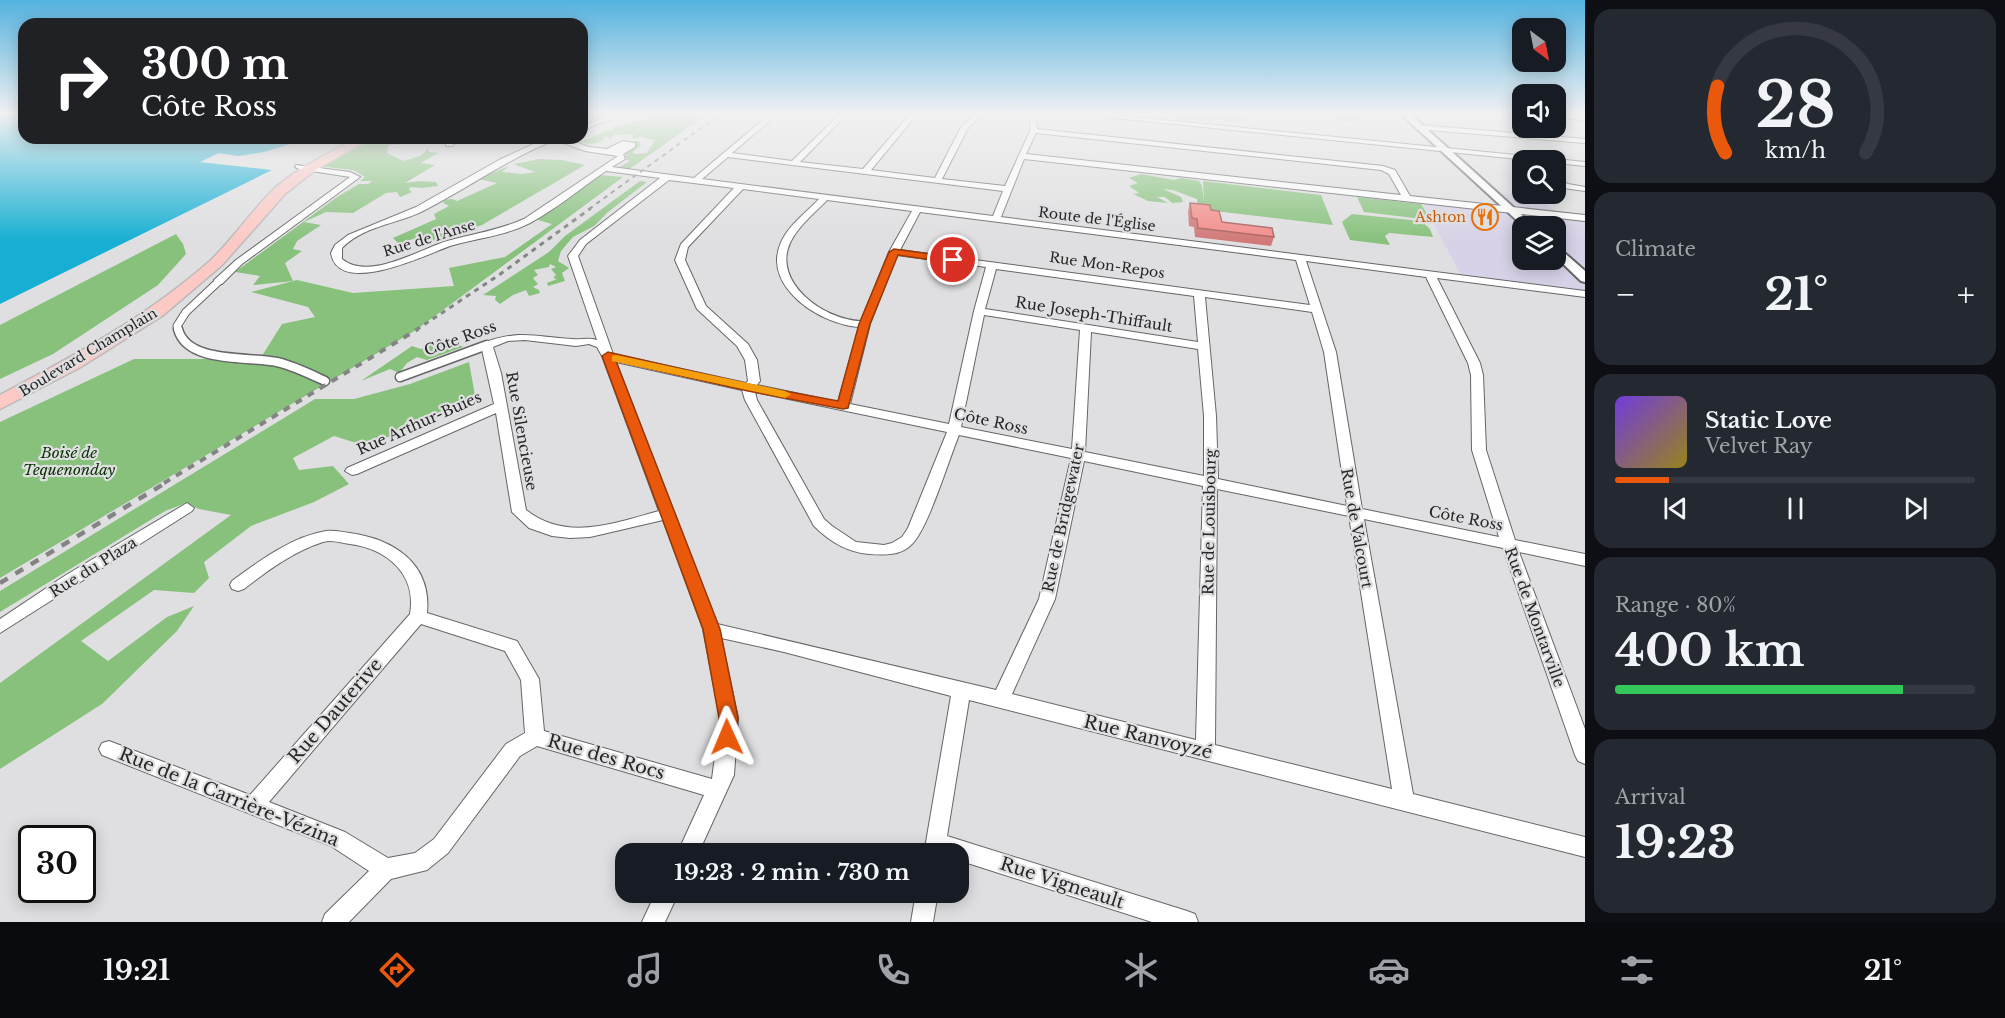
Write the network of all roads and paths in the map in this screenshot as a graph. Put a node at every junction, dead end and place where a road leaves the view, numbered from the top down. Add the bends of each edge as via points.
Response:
1 (322, 156) edge
2 (328, 156) edge
3 (512, 156) edge
4 (619, 156) edge
5 (725, 156) edge
6 (735, 156) edge
7 (801, 156) edge
8 (879, 156) edge
9 (950, 156) edge
10 (1021, 156) joint
11 (1270, 156) edge
12 (1452, 156) edge
13 (1493, 156) edge
14 (1512, 158) edge
15 (1566, 162) edge
16 (794, 163) junction
17 (1585, 164) edge
18 (304, 168) junction
19 (605, 169) junction
20 (865, 172) junction
21 (666, 178) junction
22 (937, 180) junction
23 (695, 181) junction
24 (1566, 186) edge
25 (740, 187) junction
26 (1008, 189) junction
27 (1585, 189) edge
28 (825, 198) junction
29 (1407, 198) junction
30 (1510, 209) junction
31 (917, 210) junction
32 (1518, 216) edge
33 (1585, 218) edge
34 (996, 219) junction
35 (894, 252) junction
36 (1300, 258) junction
37 (1566, 260) edge
38 (992, 265) junction
39 (1430, 274) junction
40 (1585, 278) edge
41 (218, 282) joint
42 (1199, 293) junction
43 (1585, 294) edge
44 (1316, 309) junction
45 (979, 311) junction
46 (865, 324) junction
47 (1086, 329) junction
48 (487, 345) junction
49 (1203, 346) junction
50 (608, 356) junction
51 (400, 377) dead end
52 (325, 381) dead end
53 (748, 388) junction
54 (0, 392) edge
55 (0, 403) edge
56 (843, 405) junction
57 (500, 406) junction
58 (954, 430) junction
59 (1078, 456) junction
60 (352, 471) dead end
61 (1210, 484) junction
62 (187, 508) dead end
63 (1355, 513) junction
64 (667, 514) junction
65 (1508, 543) junction
66 (1585, 561) edge
67 (238, 585) dead end
68 (418, 617) junction
69 (0, 627) edge
70 (711, 629) junction
71 (961, 692) junction
72 (1001, 699) junction
73 (535, 737) junction
74 (109, 748) dead end
75 (1205, 751) junction
76 (1585, 755) edge
77 (718, 790) junction
78 (1404, 801) junction
79 (253, 806) junction
80 (692, 843) edge
81 (936, 843) edge
82 (1585, 847) edge
83 (969, 858) edge
84 (386, 869) junction
85 (662, 903) edge
86 (925, 903) edge
87 (333, 922) edge
88 (653, 922) edge
89 (922, 922) edge
90 (1187, 922) edge

1 - 18 main road, Boulevard Champlain
2 - 18 main road, Boulevard Champlain
3 - 19 street, Rue de l'Anse via 414,212 350,238 339,246 337,261 357,270 374,268 515,227
4 - 19 street, Rue de l'Anse
5 - 23 street
6 - 16 street
7 - 16 street
8 - 20 street
9 - 22 street
10 - 26 street
10 - 29 street
11 - 29 street via 1383,168 1392,172
12 - 30 street
13 - 14 street
15 - 17 street
16 - 20 street
18 - 41 street via 356,177 239,262
18 - 54 main road, Boulevard Champlain via 259,198 200,263 157,299 89,344
18 - 55 main road, Boulevard Champlain via 217,262 181,294 108,344
19 - 21 street, Route de l'Église
20 - 22 street
21 - 23 street, Route de l'Église
21 - 50 street via 583,242 573,256
22 - 26 street
23 - 25 street, Route de l'Église
24 - 27 street
25 - 28 street, Route de l'Église
25 - 53 street via 684,246 680,261 701,307 742,344 751,360 754,381
26 - 34 street
28 - 31 street, Route de l'Église
28 - 46 street via 784,246 782,275 828,316
29 - 30 street
30 - 32 street
30 - 33 street
31 - 34 street, Route de l'Église
31 - 35 street
34 - 36 street, Route de l'Église
35 - 38 street, Rue Mon-Repos
35 - 46 street
36 - 39 street, Route de l'Église
36 - 44 street, Rue de Valcourt
37 - 40 street
38 - 42 street, Rue Mon-Repos
38 - 45 street
39 - 43 street, Route de l'Église
39 - 65 street, Rue de Montarville via 1474,363 1479,450
41 - 52 street via 177,326 186,346 208,354 279,363
42 - 44 street, Rue Mon-Repos
42 - 49 street, Rue de Louisbourg
44 - 63 street, Rue de Valcourt via 1330,352
45 - 47 street, Rue Joseph-Thiffault
45 - 58 street
46 - 56 street
47 - 49 street, Rue Joseph-Thiffault
47 - 59 street, Rue de Bridgewater
48 - 50 street, Côte Ross via 525,337 590,341 601,345
48 - 51 street, Côte Ross
48 - 57 street, Rue Silencieuse
49 - 61 street, Rue de Louisbourg via 1210,416
50 - 53 street, Côte Ross
50 - 64 street
53 - 56 street, Côte Ross
53 - 58 street via 819,522 839,539 867,550 896,548 915,530
56 - 58 street, Côte Ross
57 - 60 street, Rue Arthur-Buies
57 - 64 street, Rue Silencieuse via 519,512 529,523 550,532 579,533
58 - 59 street, Côte Ross
59 - 61 street, Côte Ross
59 - 72 street, Rue de Bridgewater via 1047,599
61 - 63 street, Côte Ross
61 - 75 street, Rue de Louisbourg
62 - 69 street, Rue du Plaza
63 - 65 street, Côte Ross
63 - 78 street, Rue de Valcourt
64 - 70 street
65 - 66 street, Côte Ross
65 - 76 street, Rue de Montarville
67 - 68 street via 293,550 327,536 368,540 404,559 415,581
68 - 73 street, Rue des Rocs via 511,646 530,679
68 - 79 street, Rue Dauterive
70 - 71 street, Rue Ranvoyzé
70 - 77 street via 729,718 724,775
71 - 72 street, Rue Ranvoyzé
71 - 81 street, Rue Vigneault
72 - 75 street, Rue Ranvoyzé
73 - 77 street, Rue des Rocs
73 - 84 street via 513,750 441,846 420,863
74 - 79 street, Rue de la Carrière-Vézina
75 - 78 street, Rue Ranvoyzé
77 - 80 street
78 - 82 street, Rue Ranvoyzé
79 - 84 street, Rue de la Carrière-Vézina via 338,839
83 - 90 street, Rue Vigneault
84 - 87 street
85 - 88 street
86 - 89 street

